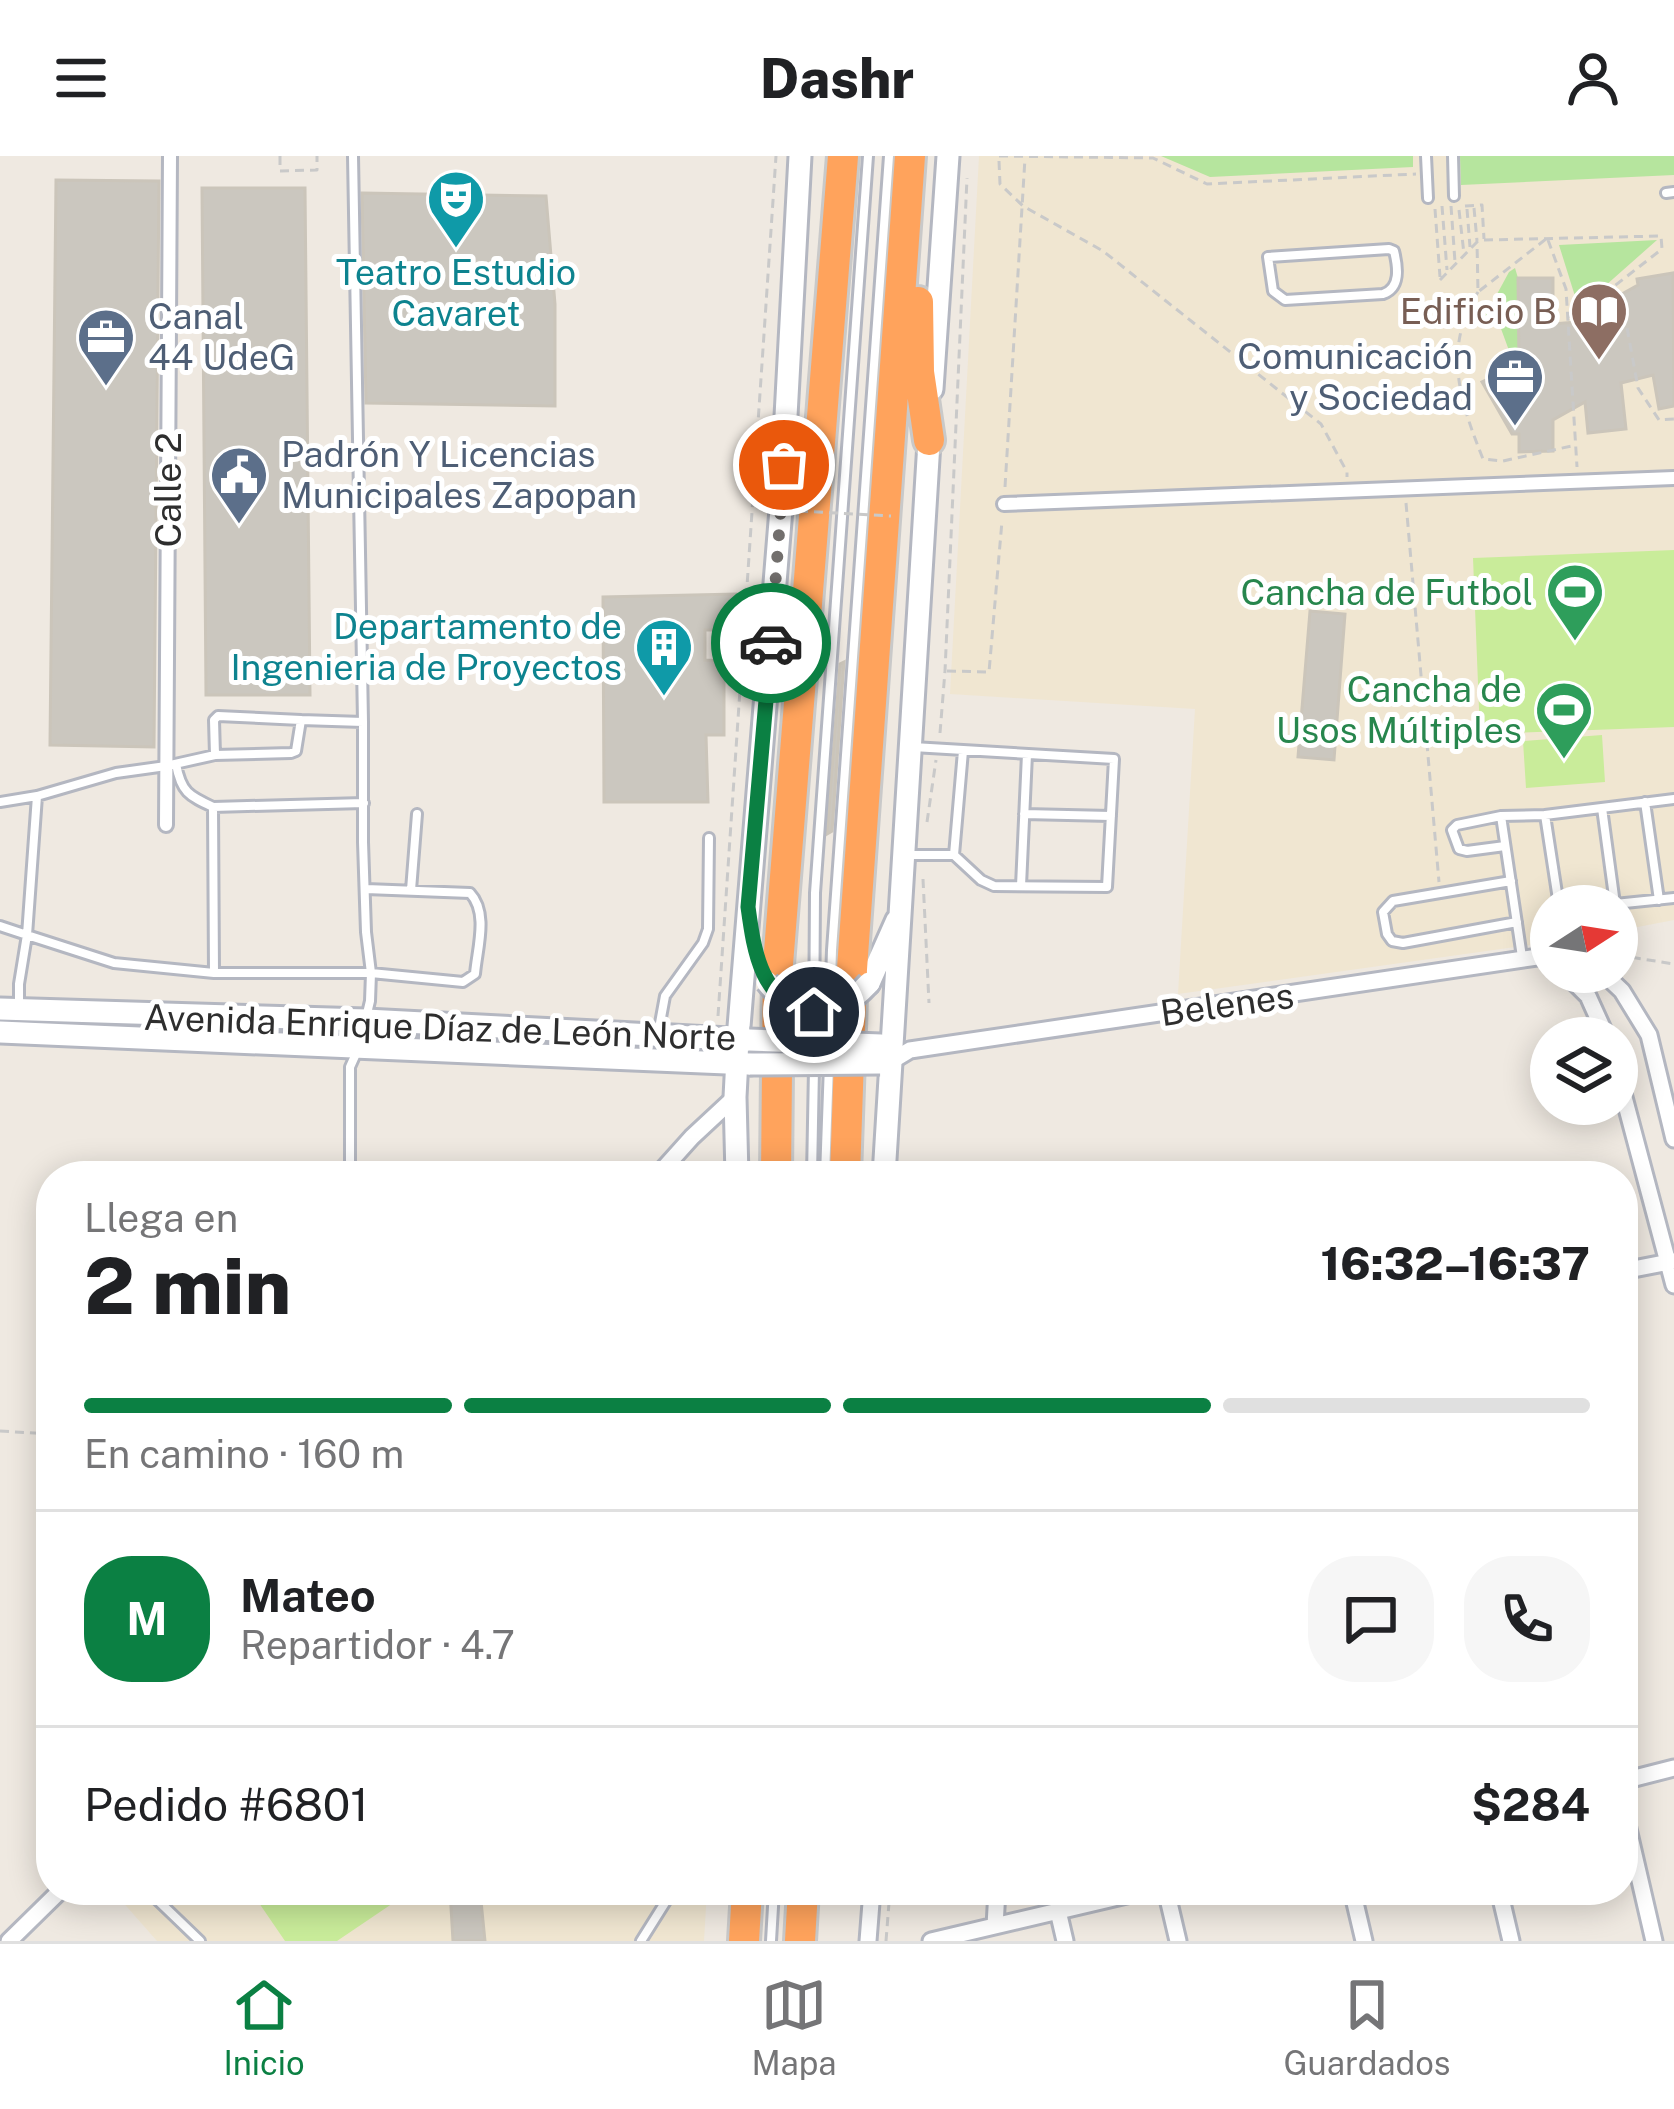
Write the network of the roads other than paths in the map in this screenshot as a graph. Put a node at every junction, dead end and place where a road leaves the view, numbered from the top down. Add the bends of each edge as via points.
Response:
1 (170, 156) edge
2 (353, 156) edge
3 (800, 156) edge
4 (843, 156) edge
5 (868, 156) edge
6 (890, 156) edge
7 (910, 156) edge
8 (928, 156) edge
9 (948, 156) edge
10 (1426, 156) edge
11 (1453, 156) edge
12 (1428, 198) dead end
13 (1452, 201) road end
14 (1268, 257) joint
15 (928, 440) junction
16 (1674, 478) edge
17 (1004, 504) road end
18 (301, 721) junction
19 (363, 722) junction
20 (910, 746) junction
21 (963, 751) junction
22 (1027, 754) junction
23 (215, 755) junction
24 (171, 765) junction
25 (37, 796) junction
26 (1674, 799) edge
27 (0, 802) edge
28 (1645, 802) junction
29 (364, 803) junction
30 (213, 807) junction
31 (1602, 808) junction
32 (417, 814) dead end
33 (1024, 814) junction
34 (1545, 815) junction
35 (1111, 816) junction
36 (1501, 816) junction
37 (166, 825) dead end
38 (709, 838) dead end
39 (1505, 846) junction
40 (953, 854) junction
41 (913, 855) junction
42 (1511, 881) junction
43 (1555, 885) edge
44 (1021, 886) junction
45 (365, 889) junction
46 (411, 890) junction
47 (1674, 898) edge
48 (1659, 901) junction
49 (748, 907) junction
50 (902, 908) junction
51 (1517, 922) junction
52 (0, 926) edge
53 (27, 935) junction
54 (1530, 958) edge
55 (1523, 959) junction
56 (214, 973) junction
57 (371, 973) junction
58 (1623, 993) edge
59 (10, 1009) edge
60 (365, 1020) junction
61 (0, 1032) edge
62 (658, 1035) junction
63 (735, 1039) junction
64 (359, 1047) junction
65 (891, 1053) junction
66 (743, 1064) junction
67 (735, 1097) junction
68 (1632, 1125) edge
69 (1674, 1138) edge
70 (350, 1161) edge
71 (670, 1161) edge
72 (737, 1161) edge
73 (776, 1161) edge
74 (812, 1161) edge
75 (826, 1161) edge
76 (846, 1161) edge
77 (885, 1161) edge
78 (1671, 1261) edge
79 (1638, 1268) edge
80 (1674, 1285) edge
81 (1674, 1768) edge
82 (1638, 1777) edge
83 (1638, 1872) edge
84 (46, 1905) edge
85 (162, 1905) edge
86 (664, 1905) edge
87 (746, 1905) edge
88 (773, 1905) edge
89 (801, 1905) edge
90 (871, 1905) edge
91 (997, 1905) edge
92 (1084, 1905) edge
93 (1170, 1905) edge
94 (1356, 1905) edge
95 (1503, 1905) edge
96 (1058, 1911) junction
97 (995, 1926) junction
98 (960, 1938) edge
99 (9, 1941) edge
100 (200, 1941) edge
101 (641, 1941) edge
102 (744, 1941) edge
103 (771, 1941) edge
104 (800, 1941) edge
105 (868, 1941) edge
106 (931, 1941) edge
107 (1065, 1941) edge
108 (1178, 1941) edge
109 (1364, 1941) edge
110 (1511, 1941) edge
111 (1654, 1941) edge

1 - 24 street, Calle 2
2 - 19 lane
3 - 49 main road via 782,509
4 - 73 highway via 778,964
5 - 74 lane via 815,893
6 - 75 lane via 832,950
7 - 76 highway
8 - 15 highway via 917,335
9 - 15 main road
10 - 12 lane
11 - 13 lane
14 - 14 lane via 1273,291 1285,300 1383,295 1396,285 1389,249
15 - 20 main road
16 - 17 street
18 - 19 lane
18 - 23 lane via 291,753
18 - 23 lane via 218,716
19 - 29 lane
20 - 21 lane
20 - 41 main road
21 - 22 lane
21 - 40 lane
22 - 33 lane
22 - 35 lane via 1114,759
23 - 24 lane
24 - 25 lane
24 - 30 lane via 192,797
24 - 37 street, Calle 2
25 - 27 lane
25 - 53 lane
26 - 28 lane
28 - 31 lane
28 - 48 lane
29 - 30 lane
29 - 45 lane
30 - 56 lane
31 - 34 lane
31 - 48 lane via 1615,904
32 - 46 lane
33 - 35 lane
33 - 44 lane
34 - 36 lane
34 - 43 lane
35 - 44 lane via 1107,887
36 - 39 lane
36 - 39 lane via 1452,830 1459,849
38 - 62 lane via 708,929 665,996
39 - 42 lane
40 - 41 lane
40 - 44 lane via 981,880
41 - 50 main road
42 - 51 lane
42 - 51 lane via 1393,901 1382,912 1392,941 1403,943
45 - 46 lane
45 - 57 lane
46 - 57 lane via 470,893 478,901 475,974 463,982
47 - 48 lane
49 - 50 main road, bridge via 767,982 788,1004 814,1012 840,1008 869,983
49 - 63 main road
50 - 65 main road
51 - 55 lane
52 - 53 lane
53 - 56 lane via 114,963
53 - 59 lane
54 - 55 street, Belenes
55 - 65 street, Belenes
56 - 57 lane
57 - 60 lane
58 - 69 street via 1649,1035
59 - 60 main road, Avenida Enrique Díaz de León Norte
60 - 62 main road, Avenida Enrique Díaz de León Norte
60 - 64 lane
61 - 64 main road, Avenida Enrique Díaz de León Norte
62 - 63 main road, Avenida Enrique Díaz de León Norte
63 - 65 main road, Avenida Enrique Díaz de León Norte, bridge
63 - 66 main road
64 - 66 main road, Avenida Enrique Díaz de León Norte
64 - 70 lane via 350,1067
65 - 66 main road, Avenida Enrique Díaz de León Norte, bridge
65 - 77 main road
66 - 67 main road
67 - 71 street
67 - 72 main road
68 - 78 street
78 - 79 street
78 - 80 street
81 - 82 street
83 - 111 street
84 - 99 street
85 - 100 lane
86 - 101 lane
87 - 102 highway
88 - 103 lane
89 - 104 highway
90 - 105 street
91 - 97 street
92 - 96 street
93 - 108 street
94 - 109 street
95 - 110 street
96 - 97 street
96 - 107 street
97 - 98 street
98 - 106 street

